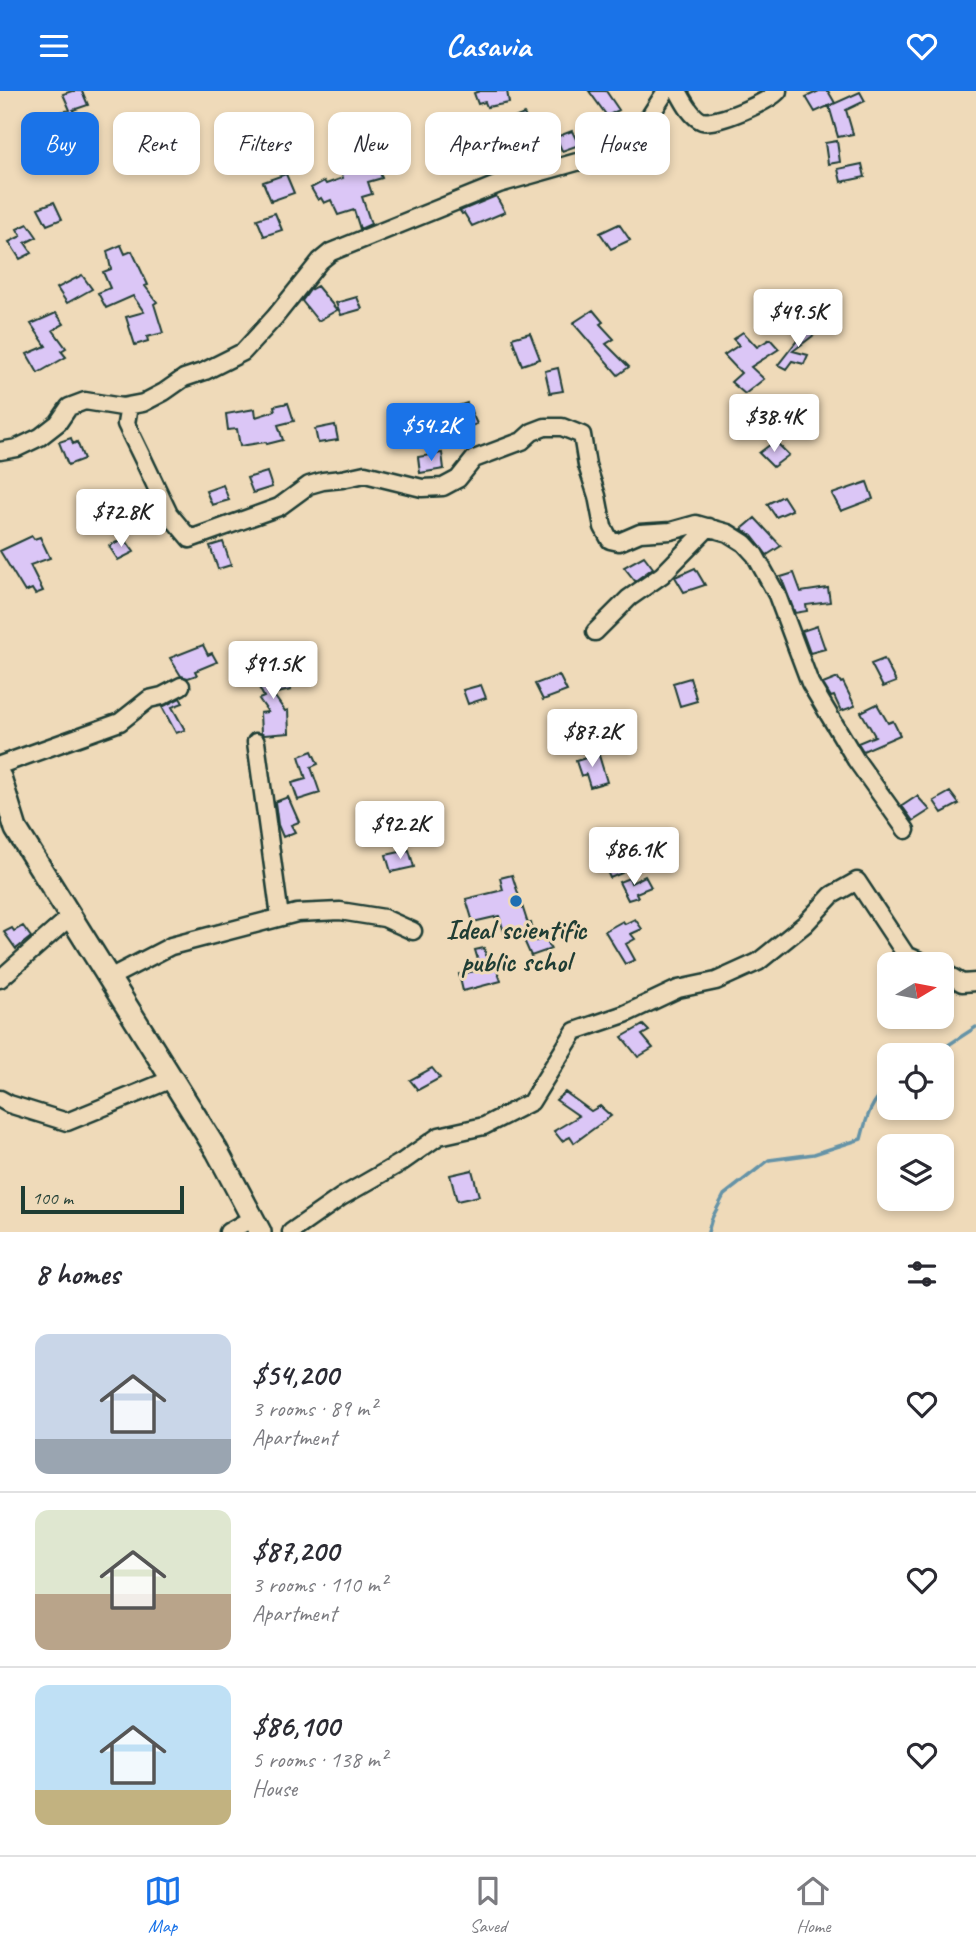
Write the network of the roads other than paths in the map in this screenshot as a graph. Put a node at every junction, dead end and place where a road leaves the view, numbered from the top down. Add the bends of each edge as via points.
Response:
1 (666, 91) edge
2 (677, 91) edge
3 (778, 91) edge
4 (129, 406) junction
5 (0, 451) edge
6 (709, 527) junction
7 (594, 632) dead end
8 (181, 686) dead end
9 (256, 741) dead end
10 (0, 765) edge
11 (0, 777) edge
12 (8, 829) edge
13 (906, 830) dead end
14 (71, 916) junction
15 (279, 917) junction
16 (413, 931) dead end
17 (904, 952) edge
18 (109, 978) junction
19 (954, 978) edge
20 (0, 979) edge
21 (976, 982) edge
22 (172, 1079) junction
23 (0, 1099) edge
24 (256, 1225) edge
25 (228, 1232) edge
26 (291, 1232) edge

1 - 4 street via 639,133 623,145 499,184 331,252 243,352 184,378 144,403
2 - 3 street via 698,120 704,121 763,103
4 - 5 street via 85,401 69,407 40,437
4 - 6 street via 126,423 142,459 169,514 190,539 279,507 309,485 323,481 365,474 422,488 451,485 474,459 545,427 562,427 582,435 610,540 696,524
6 - 7 street via 662,575 629,598
6 - 13 street via 738,538 755,555 777,595 810,683 856,760
8 - 10 street via 149,699 120,722
9 - 15 street
11 - 12 main road
12 - 14 main road
14 - 18 main road
14 - 20 street
15 - 16 street via 340,911 384,918
15 - 18 street via 171,946
17 - 26 street via 858,881 832,895 758,962 575,1031 531,1102 484,1126 439,1136
18 - 22 main road
19 - 21 street
22 - 23 street via 67,1122
22 - 24 main road
24 - 25 street

